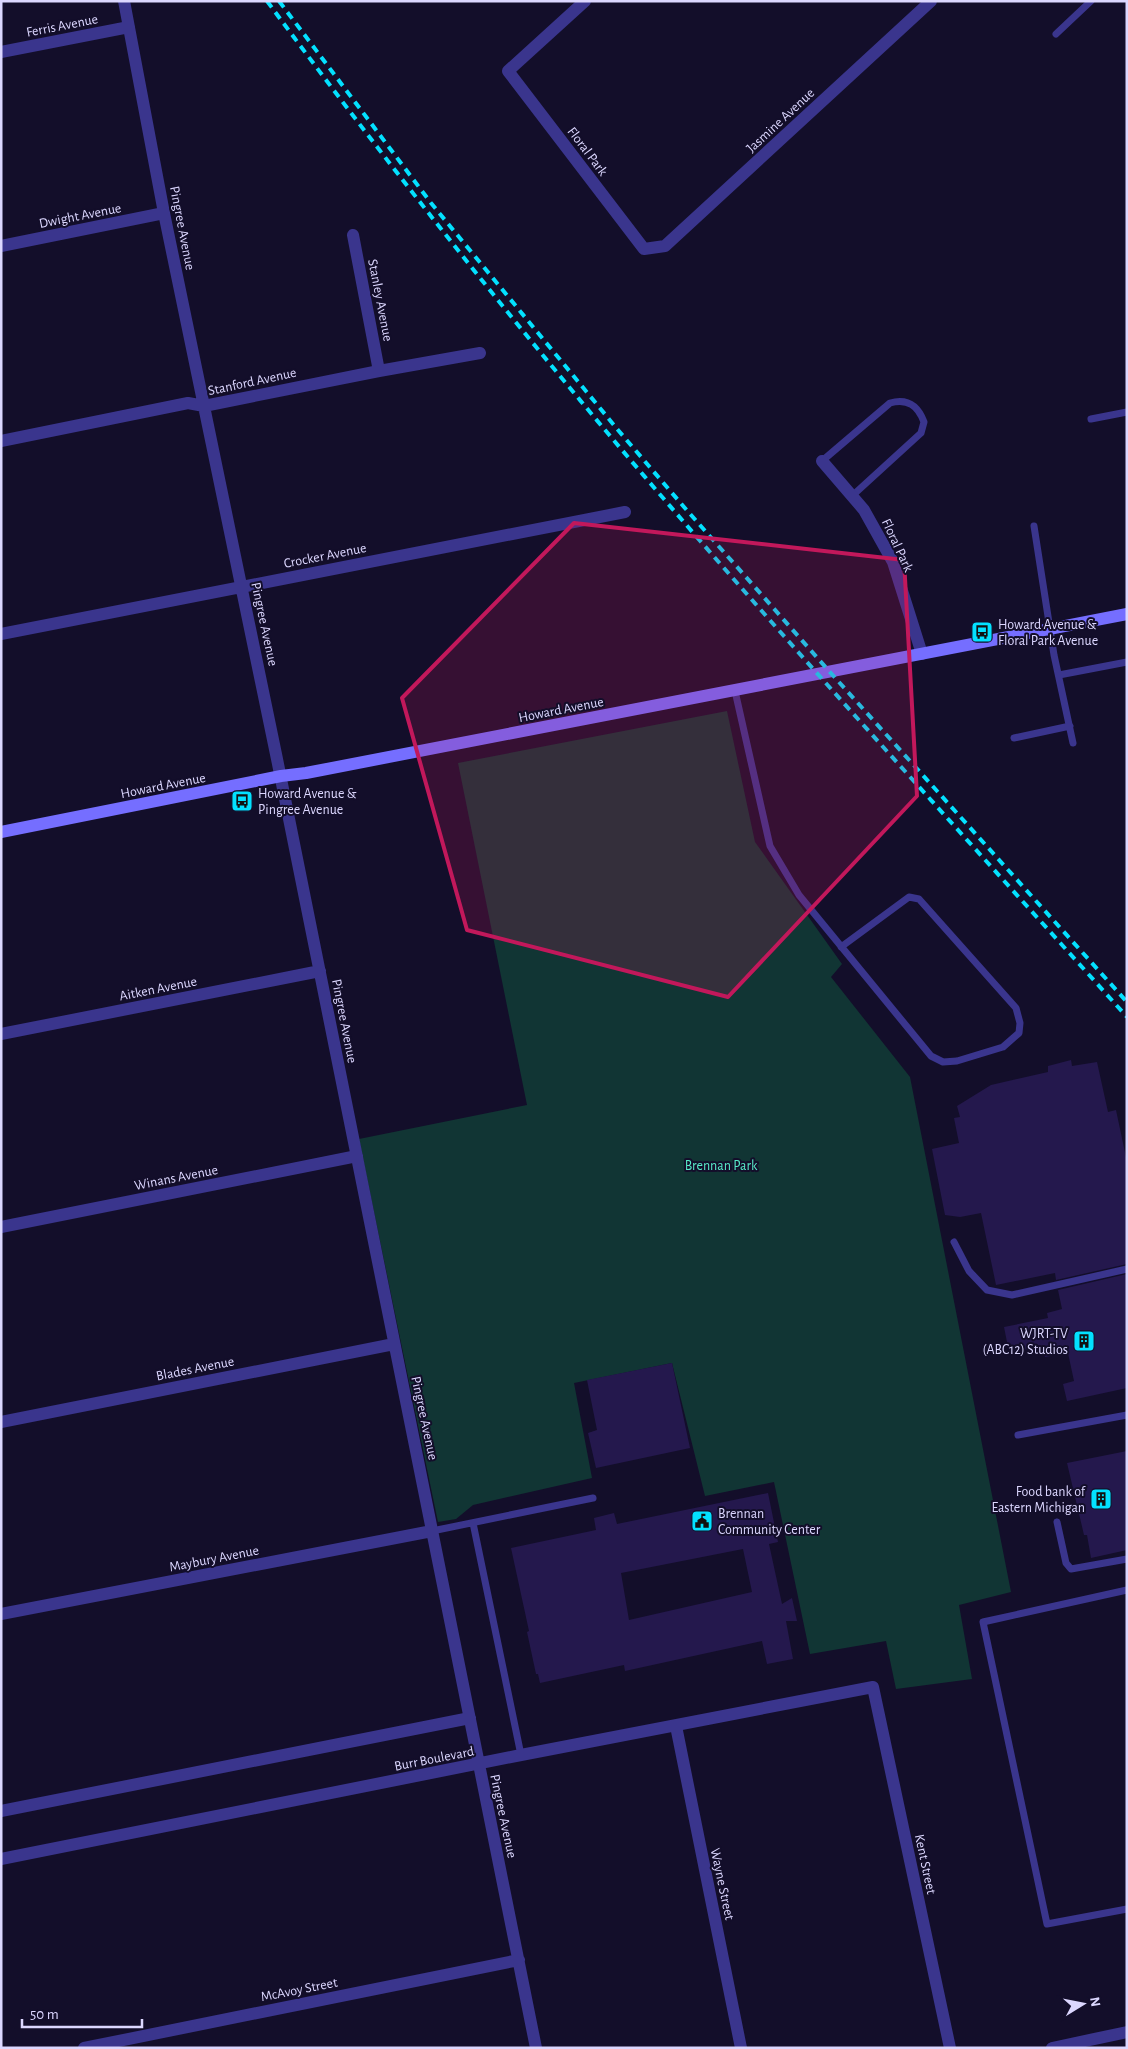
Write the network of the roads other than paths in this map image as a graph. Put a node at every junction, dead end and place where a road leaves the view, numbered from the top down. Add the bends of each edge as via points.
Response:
1 (124, 1) edge
2 (585, 1) edge
3 (931, 1) edge
4 (1091, 1) edge
5 (129, 27) junction
6 (1056, 34) dead end
7 (1, 52) edge
8 (164, 213) junction
9 (353, 235) dead end
10 (1, 246) edge
11 (644, 249) joint
12 (480, 353) dead end
13 (379, 371) junction
14 (204, 406) junction
15 (1127, 412) edge
16 (1091, 419) dead end
17 (1, 441) edge
18 (822, 461) joint
19 (852, 496) junction
20 (625, 512) dead end
21 (1034, 526) dead end
22 (242, 586) junction
23 (1127, 614) edge
24 (1050, 630) junction
25 (1, 634) edge
26 (922, 654) junction
27 (1127, 662) edge
28 (1059, 675) junction
29 (734, 691) junction
30 (1070, 726) junction
31 (1014, 738) dead end
32 (1073, 743) dead end
33 (281, 776) junction
34 (1, 832) edge
35 (841, 947) junction
36 (320, 971) junction
37 (1, 1034) edge
38 (357, 1156) junction
39 (1, 1227) edge
40 (954, 1242) dead end
41 (1127, 1269) edge
42 (394, 1344) junction
43 (1127, 1415) edge
44 (1, 1422) edge
45 (1018, 1436) dead end
46 (593, 1498) dead end
47 (1057, 1522) dead end
48 (474, 1523) junction
49 (432, 1531) junction
50 (1127, 1559) edge
51 (1127, 1590) edge
52 (1, 1614) edge
53 (872, 1687) joint
54 (470, 1718) junction
55 (676, 1726) junction
56 (521, 1755) junction
57 (478, 1764) junction
58 (1, 1811) edge
59 (1, 1860) edge
60 (1127, 1909) edge
61 (519, 1960) junction
62 (1127, 2032) edge
63 (84, 2048) edge
64 (536, 2048) edge
65 (741, 2048) edge
66 (950, 2048) edge
67 (1052, 2048) edge

1 - 5 street, Pingree Avenue
2 - 11 street, Floral Park via 508,72
3 - 11 street, Jasmine Avenue via 665,246
4 - 6 lane
5 - 7 street, Ferris Avenue
5 - 8 street, Pingree Avenue
8 - 10 street, Dwight Avenue
8 - 14 street, Pingree Avenue
9 - 13 street, Stanley Avenue
12 - 13 street, Stanford Avenue
13 - 14 street, Stanford Avenue
14 - 17 street, Stanford Avenue via 188,403
14 - 22 street, Pingree Avenue
15 - 16 lane
18 - 19 street, Floral Park
18 - 19 lane via 890,403 900,400 912,403 924,422 920,433
19 - 26 street, Floral Park via 864,510 893,562
20 - 22 street, Crocker Avenue
21 - 24 lane
22 - 25 street, Crocker Avenue
22 - 33 street, Pingree Avenue
23 - 24 street, Howard Avenue
24 - 26 street, Howard Avenue
24 - 28 lane
26 - 29 street, Howard Avenue
27 - 28 lane
28 - 30 lane
29 - 33 street, Howard Avenue
29 - 35 lane via 770,846 799,895
30 - 31 lane
30 - 32 lane
33 - 34 street, Howard Avenue
33 - 36 street, Pingree Avenue
35 - 35 lane via 931,1056 943,1062 1003,1047 1019,1033 1016,1008 919,899 909,896
36 - 37 street, Aitken Avenue
36 - 38 street, Pingree Avenue
38 - 39 street, Winans Avenue
38 - 42 street, Pingree Avenue
40 - 41 lane via 969,1271 987,1290 1012,1295
42 - 44 street, Blades Avenue
42 - 49 street, Pingree Avenue
43 - 45 lane
46 - 48 lane
47 - 50 lane via 1066,1563 1071,1569
48 - 49 lane
48 - 56 lane
49 - 52 street, Maybury Avenue
49 - 54 street, Pingree Avenue
51 - 60 lane via 983,1622 1047,1924
53 - 55 street, Burr Boulevard
53 - 66 street, Kent Street
54 - 57 street, Pingree Avenue
54 - 58 street
55 - 56 street, Burr Boulevard
55 - 65 street, Wayne Street
56 - 57 street, Burr Boulevard
57 - 59 street, Burr Boulevard
57 - 61 street, Pingree Avenue
61 - 63 street, McAvoy Street
61 - 64 street, Pingree Avenue
62 - 67 street

